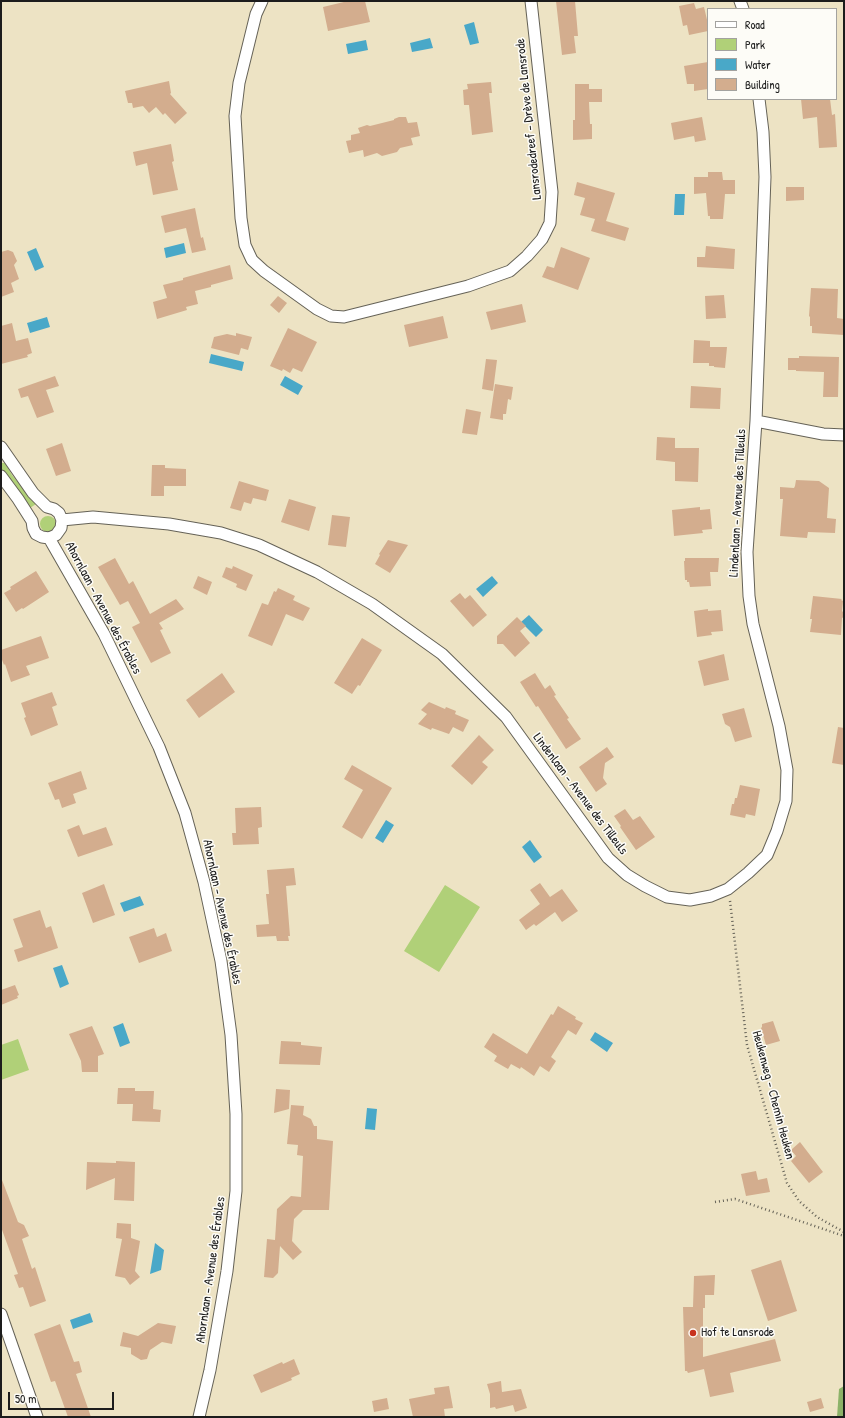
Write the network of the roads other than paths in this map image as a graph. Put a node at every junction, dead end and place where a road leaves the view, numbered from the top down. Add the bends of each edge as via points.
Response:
1 (262, 1) edge
2 (530, 1) edge
3 (759, 100) edge
4 (756, 421) junction
5 (844, 436) edge
6 (2, 450) edge
7 (1, 476) edge
8 (48, 507) junction
9 (62, 520) junction
10 (32, 522) junction
11 (49, 538) junction
12 (1, 1314) edge
13 (37, 1417) edge
14 (199, 1417) edge

1 - 2 street, Lansrodedreef - Drève de Lansrode via 256,14 239,83 235,116 245,245 252,260 264,271 318,309 332,316 344,317 468,286 510,271 542,239 550,223 552,192
3 - 4 street, Lindenlaan - Avenue des Tilleuls via 765,176
4 - 5 street
4 - 9 street, Lindenlaan - Avenue des Tilleuls via 747,552 749,596 753,624 779,726 787,770 786,801 767,855 728,889 690,900 667,896 626,875 608,858 506,717 442,654 372,604 317,572 259,545 222,534 154,522 93,517
6 - 8 street via 33,493
7 - 10 street, Ahornlaan - Avenue des Érables
8 - 9 street via 54,509
8 - 10 street via 34,514
9 - 11 street, Ahornlaan - Avenue des Érables via 61,528 56,535
10 - 11 street, Ahornlaan - Avenue des Érables via 36,534
11 - 14 street, Ahornlaan - Avenue des Érables via 104,634 160,747 185,812 204,882 221,961 231,1035 236,1114 236,1192 227,1271
12 - 13 street

